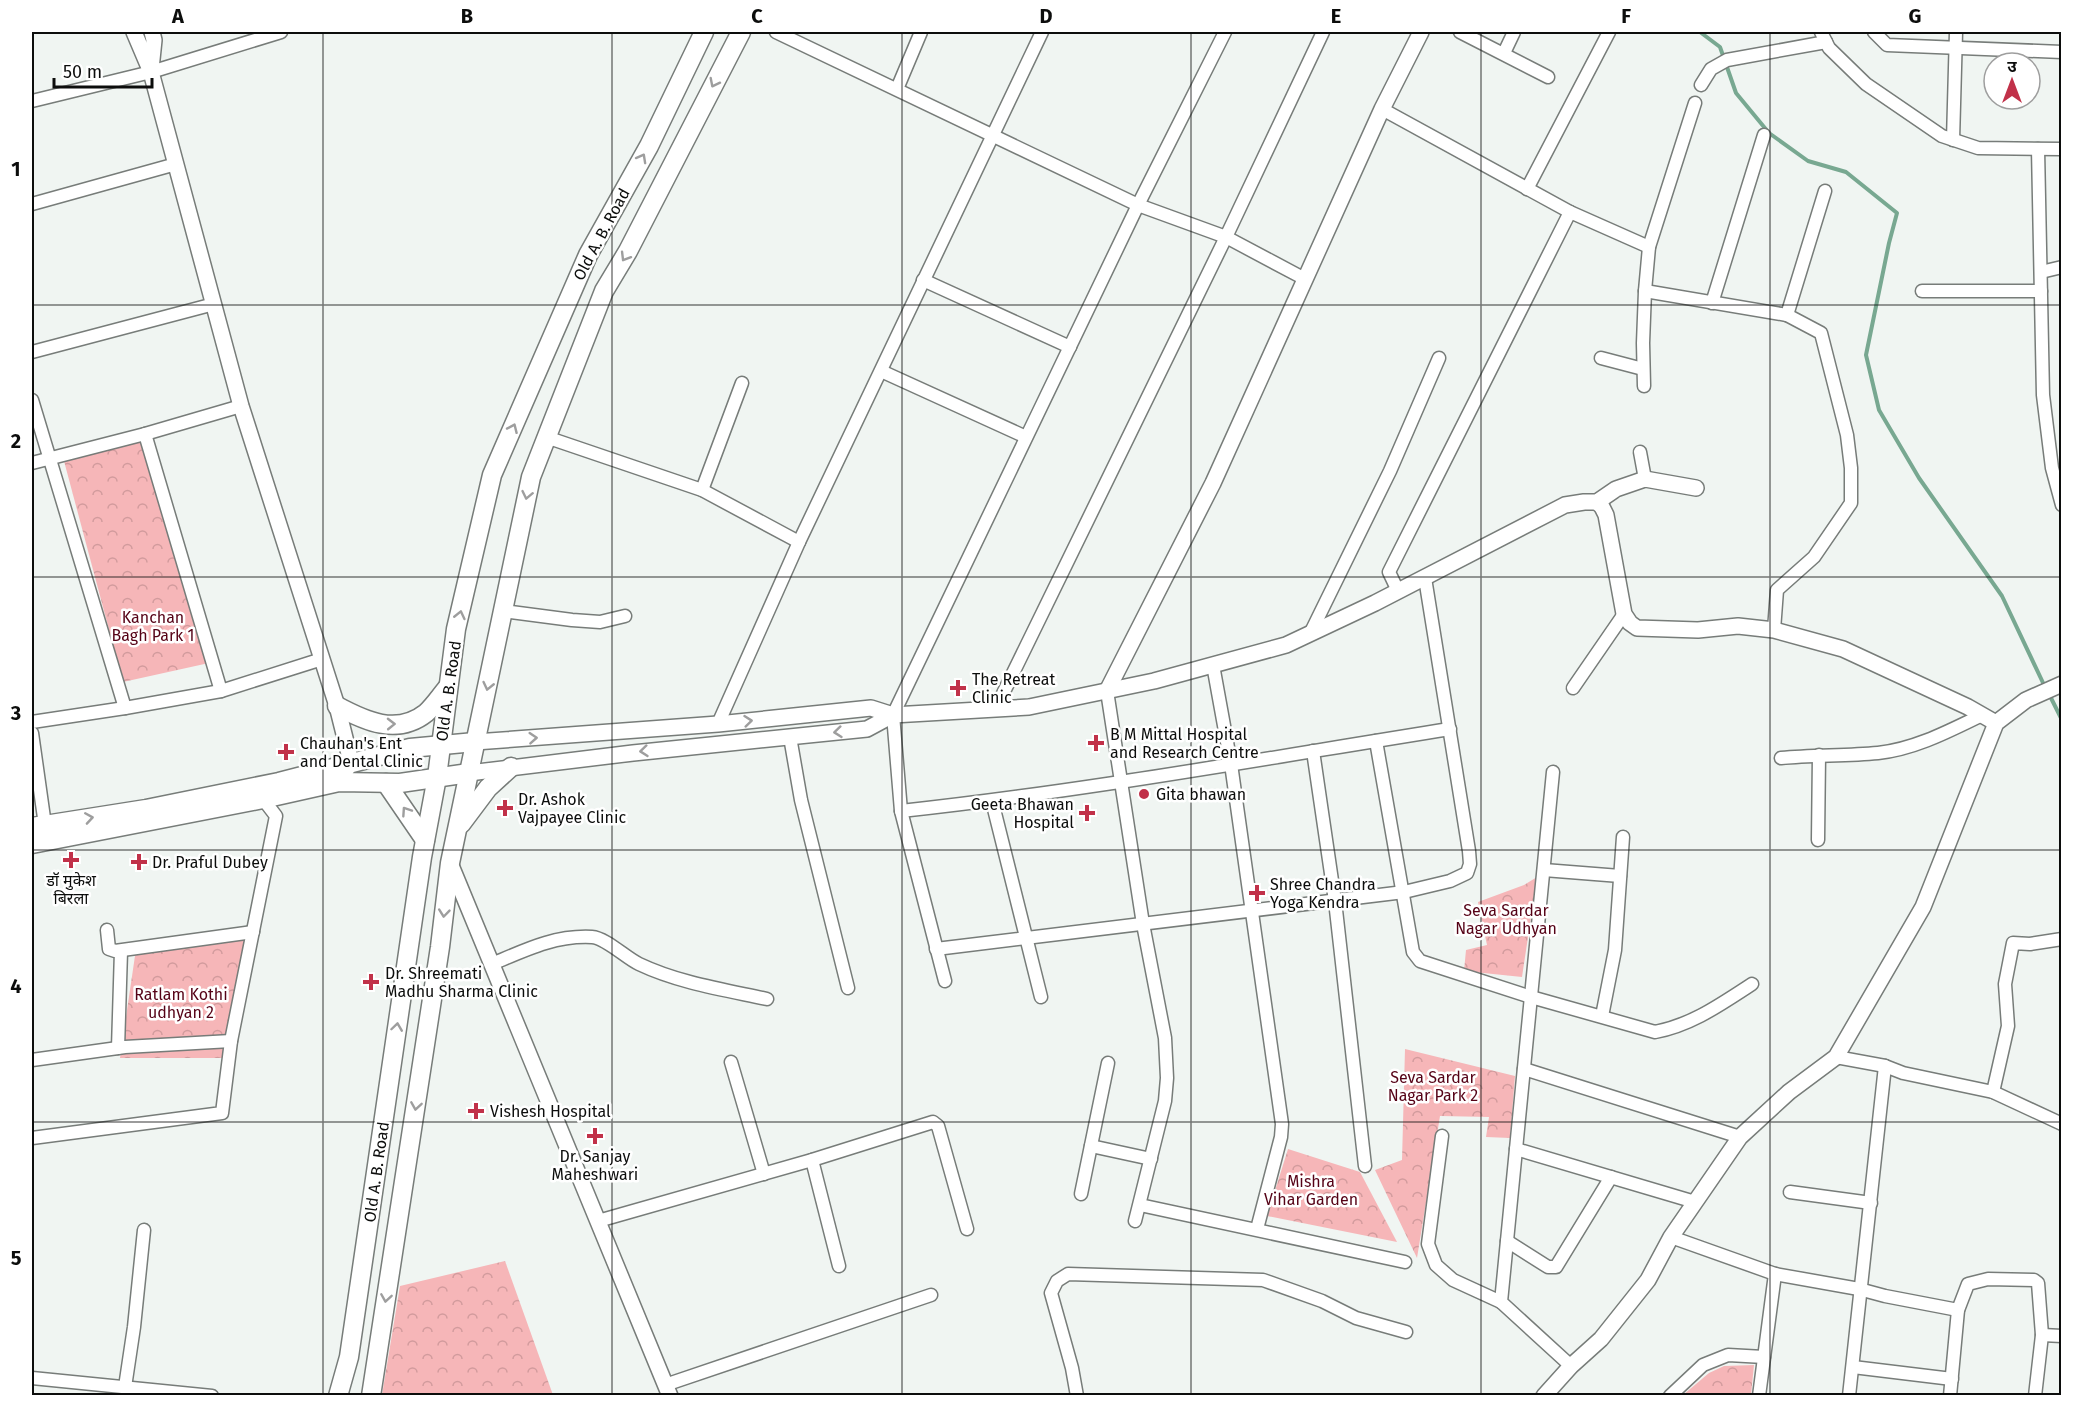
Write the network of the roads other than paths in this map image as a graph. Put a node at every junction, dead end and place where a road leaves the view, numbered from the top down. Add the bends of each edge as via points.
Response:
1 (134, 32) edge
2 (152, 32) edge
3 (281, 32) edge
4 (704, 32) edge
5 (741, 32) edge
6 (776, 32) edge
7 (921, 32) edge
8 (1041, 32) edge
9 (1225, 32) edge
10 (1323, 32) edge
11 (1421, 32) edge
12 (1460, 32) edge
13 (1514, 32) edge
14 (1610, 32) edge
15 (1874, 32) edge
16 (1956, 32) edge
17 (1824, 37) edge
18 (1956, 49) junction
19 (2061, 52) edge
20 (1504, 53) junction
21 (151, 72) junction
22 (1548, 77) dead end
23 (1701, 85) dead end
24 (897, 89) junction
25 (32, 101) edge
26 (1695, 103) dead end
27 (1382, 109) junction
28 (992, 135) junction
29 (1764, 135) dead end
30 (1953, 140) junction
31 (2038, 149) junction
32 (2061, 149) edge
33 (176, 164) junction
34 (1527, 189) junction
35 (1825, 191) dead end
36 (32, 204) edge
37 (1138, 205) junction
38 (1569, 212) junction
39 (1226, 237) junction
40 (1649, 247) junction
41 (2061, 267) edge
42 (2041, 272) junction
43 (1305, 279) junction
44 (923, 280) junction
45 (1645, 291) junction
46 (1922, 291) dead end
47 (2041, 291) junction
48 (1712, 303) junction
49 (214, 304) junction
50 (1787, 315) junction
51 (1070, 347) junction
52 (32, 352) edge
53 (1439, 358) dead end
54 (1600, 358) dead end
55 (1643, 369) junction
56 (881, 371) junction
57 (742, 383) dead end
58 (1644, 386) dead end
59 (32, 400) edge
60 (242, 406) junction
61 (145, 434) junction
62 (546, 437) junction
63 (1026, 437) junction
64 (1640, 452) dead end
65 (49, 458) junction
66 (32, 463) edge
67 (1645, 479) junction
68 (1696, 488) dead end
69 (702, 490) junction
70 (1597, 502) junction
71 (2061, 505) edge
72 (799, 542) junction
73 (1425, 578) junction
74 (1398, 591) junction
75 (503, 611) junction
76 (1624, 614) junction
77 (625, 616) dead end
78 (1774, 630) junction
79 (1310, 634) junction
80 (322, 659) junction
81 (1213, 665) junction
82 (2061, 684) edge
83 (448, 686) junction
84 (1573, 688) dead end
85 (221, 691) junction
86 (1107, 691) junction
87 (337, 706) junction
88 (125, 708) junction
89 (995, 710) junction
90 (893, 715) junction
91 (1989, 719) junction
92 (32, 722) edge
93 (718, 724) junction
94 (1450, 729) junction
95 (32, 733) edge
96 (790, 737) junction
97 (1376, 741) junction
98 (475, 742) junction
99 (441, 744) junction
100 (1313, 751) junction
101 (1819, 754) junction
102 (1781, 758) dead end
103 (351, 762) junction
104 (1231, 764) junction
105 (511, 767) junction
106 (1553, 772) dead end
107 (469, 773) junction
108 (437, 777) junction
109 (279, 782) junction
110 (339, 782) junction
111 (1122, 782) junction
112 (386, 783) junction
113 (263, 799) junction
114 (993, 801) junction
115 (901, 811) junction
116 (38, 826) edge
117 (457, 829) junction
118 (1623, 837) dead end
119 (425, 840) junction
120 (1818, 840) dead end
121 (32, 844) edge
122 (450, 863) junction
123 (1544, 870) junction
124 (1620, 876) junction
125 (1404, 892) junction
126 (1335, 901) junction
127 (1252, 911) junction
128 (1143, 924) junction
129 (107, 930) dead end
130 (253, 932) junction
131 (1026, 938) junction
132 (2061, 939) edge
133 (936, 949) junction
134 (121, 951) junction
135 (492, 964) junction
136 (945, 981) dead end
137 (1752, 984) dead end
138 (848, 988) dead end
139 (1041, 997) dead end
140 (1531, 997) junction
141 (768, 999) dead end
142 (1602, 1016) junction
143 (231, 1041) junction
144 (118, 1048) junction
145 (1836, 1057) junction
146 (32, 1060) edge
147 (731, 1062) dead end
148 (1108, 1063) dead end
149 (1885, 1066) junction
150 (1524, 1069) junction
151 (1993, 1092) junction
152 (2061, 1124) edge
153 (1442, 1136) dead end
154 (1740, 1137) junction
155 (32, 1138) edge
156 (1091, 1146) junction
157 (1516, 1149) junction
158 (812, 1160) junction
159 (1150, 1160) junction
160 (1365, 1166) dead end
161 (764, 1174) junction
162 (1611, 1177) junction
163 (1790, 1192) dead end
164 (1081, 1194) dead end
165 (1695, 1202) junction
166 (1871, 1203) junction
167 (1140, 1205) junction
168 (598, 1221) junction
169 (1135, 1221) dead end
170 (967, 1229) dead end
171 (1257, 1229) junction
172 (144, 1230) dead end
173 (1671, 1237) junction
174 (1507, 1241) junction
175 (1405, 1262) dead end
176 (839, 1266) dead end
177 (1774, 1274) junction
178 (1859, 1289) junction
179 (931, 1295) dead end
180 (1501, 1302) junction
181 (1958, 1311) junction
182 (1406, 1332) dead end
183 (2042, 1335) junction
184 (2061, 1336) edge
185 (1764, 1357) junction
186 (1571, 1366) junction
187 (1853, 1367) junction
188 (32, 1378) edge
189 (1952, 1379) junction
190 (125, 1387) junction
191 (668, 1390) edge
192 (212, 1395) edge
193 (338, 1395) edge
194 (371, 1395) edge
195 (1077, 1395) edge
196 (1544, 1395) edge
197 (1670, 1395) edge
198 (1759, 1395) edge
199 (1849, 1395) edge
200 (1950, 1395) edge
201 (2035, 1395) edge

1 - 21 street
2 - 21 street
3 - 21 street
83 -> 4 main road, Old A. B. Road via 456,629 492,475 588,255 649,146
5 -> 62 main road, Old A. B. Road via 604,291
6 - 24 street
7 - 24 street
8 - 28 street
9 - 37 street
10 - 39 street
11 - 27 street
12 - 20 street
13 - 20 street
14 - 34 street
15 - 18 street via 1887,45
16 - 18 street
17 - 23 street via 1722,63 1711,69
17 - 30 street via 1829,48 1866,84
18 - 19 street
18 - 30 street
20 - 22 street
21 - 25 street
21 - 33 street
24 - 28 street
26 - 40 street
27 - 34 street
27 - 43 street
28 - 37 street
28 - 44 street
29 - 48 street
30 - 31 street via 1978,148
31 - 32 street
31 - 42 street
33 - 36 street
33 - 49 street
34 - 38 street
35 - 50 street
37 - 39 street
37 - 51 street
38 - 40 street
38 - 74 street via 1389,572
39 - 43 street
39 - 89 street
40 - 45 street
41 - 42 street
42 - 47 street
43 - 86 street via 1213,483
44 - 51 street
44 - 56 street
45 - 48 street
45 - 55 street
46 - 47 street
47 - 71 street via 2043,395
48 - 50 street
49 - 52 street
49 - 60 street
50 - 78 street via 1821,333 1847,435 1851,503 1814,556 1777,590
51 - 63 street
53 - 79 street via 1390,471
54 - 55 street
55 - 58 street
56 - 63 street
56 - 72 street
57 - 69 street
59 - 65 street
60 - 61 street
60 - 80 street
61 - 65 street
61 - 85 street
62 - 69 street
62 -> 75 main road, Old A. B. Road via 531,477
63 - 90 street
64 - 67 street
65 - 66 street
65 - 88 street
67 - 68 street
67 - 70 street via 1617,489
69 - 72 street
70 - 73 street via 1565,506
70 - 76 street via 1606,515
72 - 93 street
73 - 74 street
73 - 94 street
74 - 79 street
75 - 77 street via 600,622
75 -> 98 main road, Old A. B. Road
76 - 78 street via 1637,628 1648,630 1738,626
76 - 84 street
78 - 91 street via 1843,649
79 - 81 street via 1286,645
80 - 85 street
80 - 87 street
81 - 86 street
81 - 104 street
82 - 91 street
87 -> 83 main road via 376,724 403,724 428,712
83 - 99 main road, Old A. B. Road
85 - 88 street
86 - 89 street
86 - 111 street
87 - 103 street
88 - 92 street
89 - 90 street
93 -> 90 street via 870,708
90 -> 96 street via 867,729
90 - 115 street
91 - 101 street via 1927,742 1879,753
91 - 145 street via 1923,907
98 -> 93 street
94 - 97 street
94 - 125 street via 1470,864 1467,873 1450,881
95 - 116 street
96 -> 105 street
96 - 138 street via 801,800
97 - 100 street
97 - 125 street
98 - 99 main road
98 - 107 main road, Old A. B. Road
99 - 103 main road
99 - 108 main road, Old A. B. Road
100 - 104 street
100 - 126 street
101 - 102 street
101 - 120 street
103 - 109 main road
103 - 110 street
104 - 111 street
104 - 127 street
105 - 107 street
105 - 117 main road via 488,788
106 - 123 street
107 - 108 main road
107 - 117 main road, Old A. B. Road
108 - 112 main road
108 - 119 main road, Old A. B. Road
109 - 113 street
116 -> 109 main road
110 - 112 main road
110 - 113 main road
111 - 114 street
111 - 128 street
119 -> 112 main road
113 - 121 main road
113 - 130 street via 276,816
114 - 115 street
114 - 131 street
115 - 133 street
117 - 122 main road, Old A. B. Road
118 - 124 street
193 -> 119 main road, Old A. B. Road via 349,1357
122 - 135 street
122 -> 194 main road, Old A. B. Road
123 - 124 street
123 - 140 street
124 - 142 street via 1615,950
125 - 126 street
125 - 140 street via 1413,952 1420,961
126 - 127 street
126 - 160 street
127 - 128 street
127 - 171 street via 1282,1124
128 - 131 street
128 - 159 street via 1165,1038 1167,1078
129 - 134 street via 109,949
130 - 134 street
130 - 143 street
131 - 133 street
131 - 139 street
132 - 151 street via 2013,943 2005,984 2008,1026
133 - 136 street
134 - 144 street
135 - 141 street via 542,943 567,937 596,937 640,964 696,984
135 - 168 street
137 - 142 street via 1672,1029 1655,1032
140 - 142 street
140 - 150 street
143 - 144 street
143 - 155 street via 222,1113
144 - 146 street
145 - 149 street
145 - 154 street via 1789,1092
147 - 161 street
148 - 156 street
149 - 151 street
149 - 166 street
150 - 154 street
150 - 157 street
151 - 152 street
153 - 180 street via 1428,1244 1436,1265 1453,1280
154 - 165 street
156 - 159 street
156 - 164 street
157 - 162 street
157 - 174 street
158 - 161 street
158 - 170 street via 935,1122
158 - 176 street
159 - 167 street
161 - 168 street
162 - 165 street
162 - 174 street via 1556,1268
163 - 166 street
165 - 173 street
166 - 178 street
167 - 169 street
167 - 171 street
168 - 191 street
171 - 175 street
172 - 190 street
173 - 177 street
173 - 186 street via 1648,1280 1601,1339
174 - 180 street
177 - 178 street
177 - 185 street
178 - 181 street
178 - 187 street
179 - 191 street
180 - 186 street
181 - 183 street via 1968,1284 1988,1279 2034,1280 2039,1287
181 - 189 street
182 - 195 street via 1356,1318 1263,1280 1068,1274 1057,1281 1051,1293
183 - 184 street
183 - 201 street
185 - 197 street via 1728,1356 1703,1365
185 - 198 street
186 - 196 street
187 - 189 street
187 - 199 street
188 - 190 street
189 - 200 street
190 - 192 street

